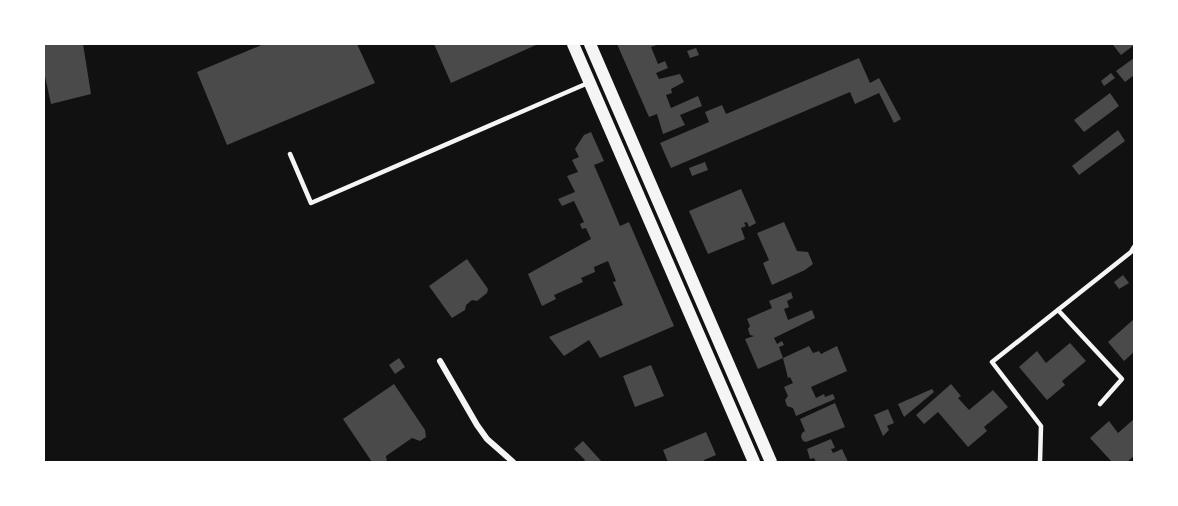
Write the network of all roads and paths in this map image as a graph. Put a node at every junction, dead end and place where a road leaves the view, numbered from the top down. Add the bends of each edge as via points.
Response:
1 (573, 44) edge
2 (590, 44) edge
3 (590, 82) junction
4 (290, 154) dead end
5 (1134, 247) edge
6 (1058, 310) junction
7 (440, 361) dead end
8 (1100, 404) dead end
9 (513, 462) edge
10 (754, 462) edge
11 (771, 462) edge
12 (1040, 462) edge

1 - 3 main road
2 - 11 main road
3 - 4 lane via 310,203
3 - 10 main road
5 - 6 lane
6 - 8 lane via 1122,379
6 - 12 lane via 992,362 1041,426
7 - 9 street via 487,439

